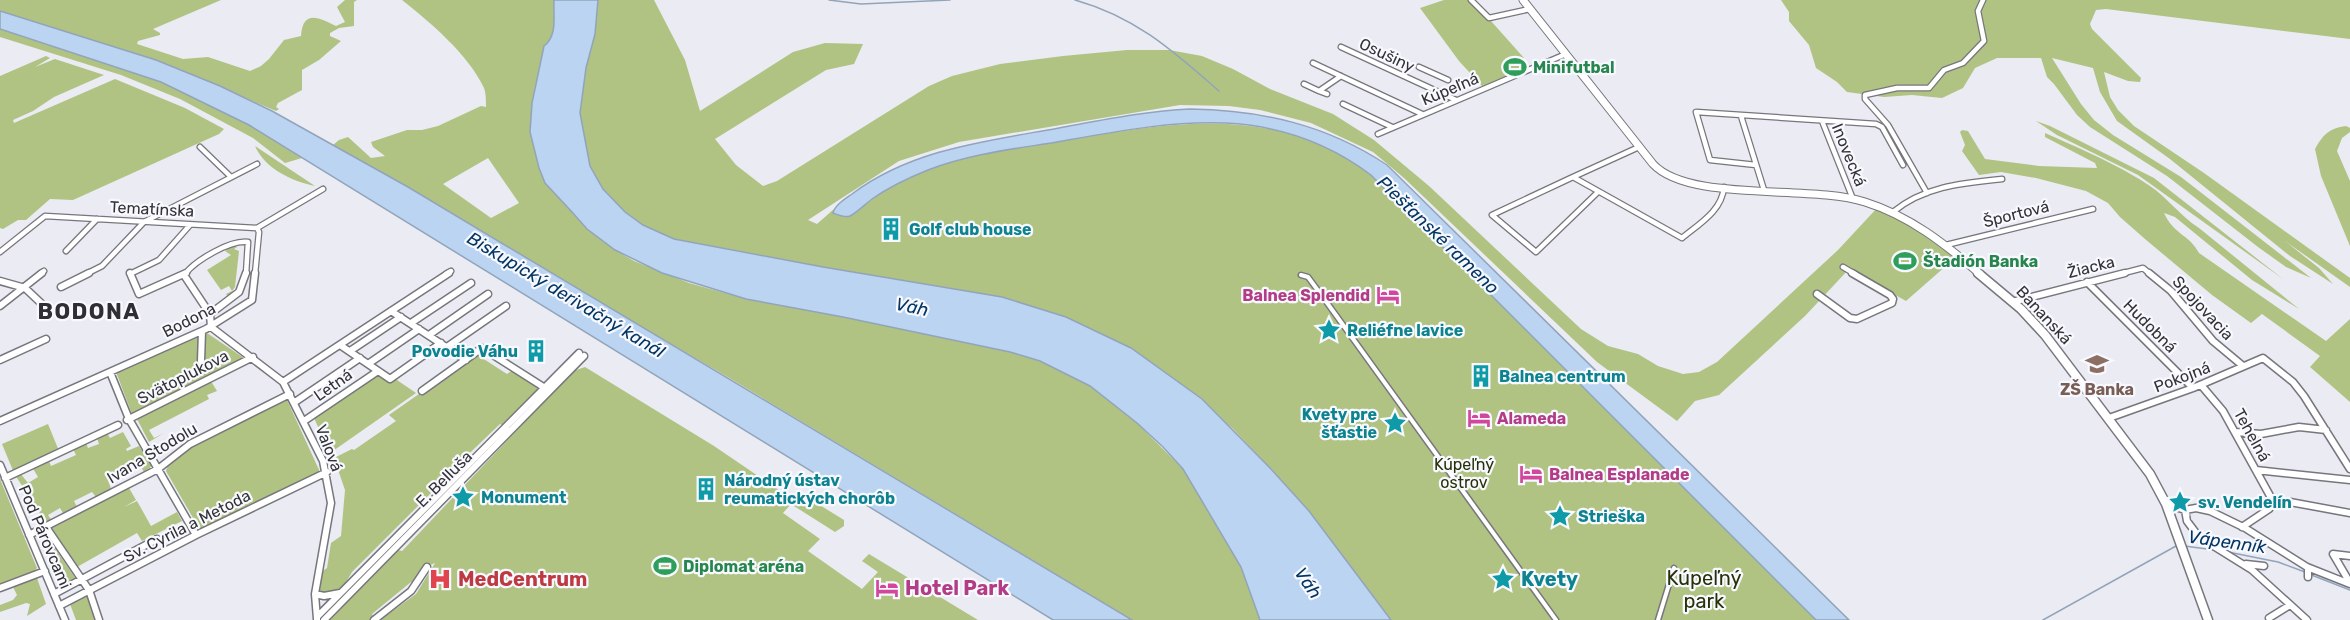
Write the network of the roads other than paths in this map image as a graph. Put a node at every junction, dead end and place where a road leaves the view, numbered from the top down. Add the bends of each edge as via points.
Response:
1 (1471, 0) edge
2 (1523, 0) edge
3 (1983, 0) edge
4 (1530, 9) junction
5 (1341, 46) dead end
6 (1566, 54) junction
7 (1313, 63) dead end
8 (1419, 67) dead end
9 (1430, 72) junction
10 (1341, 76) junction
11 (1448, 80) dead end
12 (1418, 82) junction
13 (1304, 84) dead end
14 (1320, 91) junction
15 (1327, 94) dead end
16 (1456, 100) junction
17 (1343, 104) dead end
18 (1422, 114) junction
19 (1741, 116) junction
20 (1822, 121) junction
21 (1392, 127) junction
22 (1378, 134) dead end
23 (200, 147) dead end
24 (1639, 147) junction
25 (257, 164) dead end
26 (1756, 165) junction
27 (1903, 165) dead end
28 (231, 177) junction
29 (1573, 177) junction
30 (2002, 179) dead end
31 (1724, 187) junction
32 (323, 189) dead end
33 (1764, 190) junction
34 (1599, 192) junction
35 (1927, 193) junction
36 (1853, 199) junction
37 (2093, 209) dead end
38 (1893, 212) junction
39 (97, 219) junction
40 (144, 222) junction
41 (190, 225) junction
42 (257, 228) junction
43 (1946, 245) junction
44 (66, 251) dead end
45 (0, 252) edge
46 (256, 260) junction
47 (246, 262) junction
48 (1842, 267) dead end
49 (2143, 268) joint
50 (44, 271) dead end
51 (451, 271) dead end
52 (183, 275) junction
53 (1301, 275) dead end
54 (0, 281) edge
55 (2087, 282) junction
56 (471, 283) dead end
57 (61, 287) dead end
58 (25, 288) junction
59 (488, 294) dead end
60 (1817, 294) dead end
61 (2012, 302) junction
62 (43, 305) dead end
63 (0, 306) edge
64 (506, 306) dead end
65 (391, 310) junction
66 (210, 314) junction
67 (401, 317) junction
68 (411, 323) junction
69 (211, 327) junction
70 (419, 329) junction
71 (202, 331) junction
72 (429, 335) junction
73 (46, 339) dead end
74 (340, 345) junction
75 (444, 345) junction
76 (350, 351) junction
77 (253, 357) junction
78 (360, 358) junction
79 (0, 360) edge
80 (466, 360) junction
81 (201, 361) dead end
82 (368, 364) junction
83 (2243, 366) junction
84 (378, 371) junction
85 (110, 372) junction
86 (283, 382) junction
87 (2201, 385) junction
88 (545, 388) junction
89 (2193, 388) junction
90 (422, 391) dead end
91 (290, 394) junction
92 (295, 402) junction
93 (2109, 418) junction
94 (127, 420) junction
95 (0, 421) edge
96 (304, 421) junction
97 (118, 424) dead end
98 (2326, 430) junction
99 (2236, 432) junction
100 (0, 465) edge
101 (158, 469) junction
102 (2350, 469) edge
103 (2256, 470) junction
104 (327, 472) junction
105 (5, 478) junction
106 (2350, 480) edge
107 (2274, 503) junction
108 (2166, 504) junction
109 (2185, 510) junction
110 (2350, 513) edge
111 (46, 527) junction
112 (2242, 527) junction
113 (29, 535) junction
114 (196, 535) junction
115 (157, 539) dead end
116 (2217, 551) joint
117 (2350, 556) edge
118 (2244, 564) junction
119 (2264, 566) dead end
120 (427, 567) dead end
121 (1674, 568) dead end
122 (45, 571) junction
123 (81, 579) junction
124 (2350, 584) edge
125 (0, 588) edge
126 (89, 590) junction
127 (341, 593) junction
128 (54, 594) junction
129 (315, 594) junction
130 (2290, 605) junction
131 (59, 606) junction
132 (2269, 618) dead end
133 (320, 619) edge
134 (65, 620) edge
135 (99, 620) edge
136 (374, 620) edge
137 (1556, 620) edge
138 (1658, 620) edge
139 (2208, 620) edge
140 (2307, 620) edge

1 - 4 street via 1489,18
2 - 4 main road, Bananská
3 - 35 street via 1978,11 1984,41 1963,63 1946,68 1936,84 1927,89 1896,88 1865,96
4 - 6 main road, Bananská
5 - 12 street, Osušiny
6 - 16 street, Kúpeľná
6 - 24 main road, Bananská
7 - 10 street
8 - 9 street, Osušiny
9 - 11 street, Osušiny
9 - 12 street
10 - 14 street
10 - 18 street
12 - 16 street, Osušiny
13 - 14 street
14 - 15 street
16 - 18 street, Kúpeľná
17 - 21 street
18 - 21 street, Kúpeľná
19 - 20 street, Inovecká
19 - 26 street
19 - 26 street, Inovecká via 1696,112 1710,160
20 - 27 street, Inovecká via 1882,127
20 - 36 street, Inovecká
21 - 22 street, Kúpeľná
23 - 28 street
24 - 29 street
24 - 31 main road, Bananská via 1673,180
25 - 28 street
26 - 33 street
28 - 40 street
29 - 34 street
29 - 34 street via 1492,215 1536,252
30 - 35 street via 1968,182
31 - 33 main road, Bananská
31 - 34 street via 1722,201 1715,210 1682,238
32 - 42 street
33 - 36 main road, Bananská
35 - 38 street
36 - 38 main road, Bananská
37 - 43 street, Športová
38 - 43 main road, Bananská
39 - 40 street, Tematínska
39 - 44 street
39 - 45 street, Tematínska via 45,216
40 - 41 street, Tematínska
40 - 57 street via 102,266
41 - 42 street, Tematínska
41 - 52 street via 159,260 129,273 139,294
42 - 46 street, Bodona
43 - 61 main road, Bananská
46 - 47 street
46 - 69 street, Bodona via 252,300
47 - 52 street via 248,242 240,240
47 - 66 street via 243,289
48 - 60 street via 1890,295 1892,303 1857,319
49 - 55 street, Žiacka
49 - 83 street, Spojovacia via 2178,298 2213,341
50 - 58 street
51 - 65 street, Letná
52 - 66 street
53 - 137 street via 1325,300
54 - 58 street
55 - 61 street, Žiacka
55 - 89 street, Hudobná
56 - 68 street
58 - 62 street
58 - 63 street
59 - 72 street
61 - 93 main road, Bananská via 2049,339
64 - 75 street, Letná
65 - 67 street
65 - 74 street, Letná
66 - 69 street
67 - 68 street
67 - 76 street, Letná
68 - 70 street
69 - 71 street, Bodona
69 - 77 street, Valová
70 - 72 street
70 - 82 street, Letná
71 - 81 street
71 - 85 street, Bodona
72 - 75 street
73 - 79 street
74 - 76 street, Letná
74 - 86 street, Letná
75 - 80 street
75 - 84 street, Letná via 390,379
76 - 78 street, Letná
77 - 86 street, Valová
77 - 94 street, Svätoplukova
78 - 82 street, Letná
78 - 92 street, Letná
80 - 88 street via 482,348
80 - 90 street
82 - 84 street, Letná
83 - 87 street, Pokojná
83 - 98 street, Pokojná via 2263,358 2293,382
84 - 96 street, Letná
85 - 94 street
85 - 95 street, Bodona
86 - 91 street, Valová
87 - 89 street, Pokojná
87 - 99 street, Tehelná
88 - 127 street, E. Belluša
88 - 133 street, E. Belluša via 581,355
89 - 93 street, Pokojná
91 - 92 street, Valová
91 - 101 street, Ivana Stodolu via 190,444
92 - 96 street, Valová
93 - 108 main road, Bananská via 2156,482
94 - 101 street
96 - 104 street, Valová
97 - 105 street
98 - 99 street via 2300,427 2261,434
98 - 102 street
99 - 103 street, Tehelná
100 - 105 street, Pod Párovcami
101 - 111 street, Ivana Stodolu
101 - 114 street
103 - 106 street
103 - 107 street, Tehelná
104 - 114 street, Sv. Cyrila a Metoda
104 - 129 street, Valová via 331,503
105 - 113 street, Pod Párovcami
107 - 110 street via 2290,502
107 - 112 street
108 - 109 street
108 - 139 main road, Bananská
109 - 112 street via 2203,507
109 - 116 street via 2189,524
111 - 113 street, Ivana Stodolu
111 - 123 street
112 - 124 street via 2308,572
113 - 122 street, Pod Párovcami
114 - 126 street, Sv. Cyrila a Metoda
115 - 123 street
116 - 118 street
117 - 124 street via 2333,554
118 - 119 street
118 - 130 street
120 - 136 street via 411,591
121 - 138 street
122 - 125 street
122 - 128 street, Pod Párovcami
123 - 126 street
123 - 128 street
126 - 131 street, Sv. Cyrila a Metoda
126 - 135 street
127 - 129 street
127 - 133 street, E. Belluša
128 - 131 street, Pod Párovcami
129 - 133 street, Valová
130 - 132 street
130 - 140 street
131 - 134 street, Pod Párovcami

